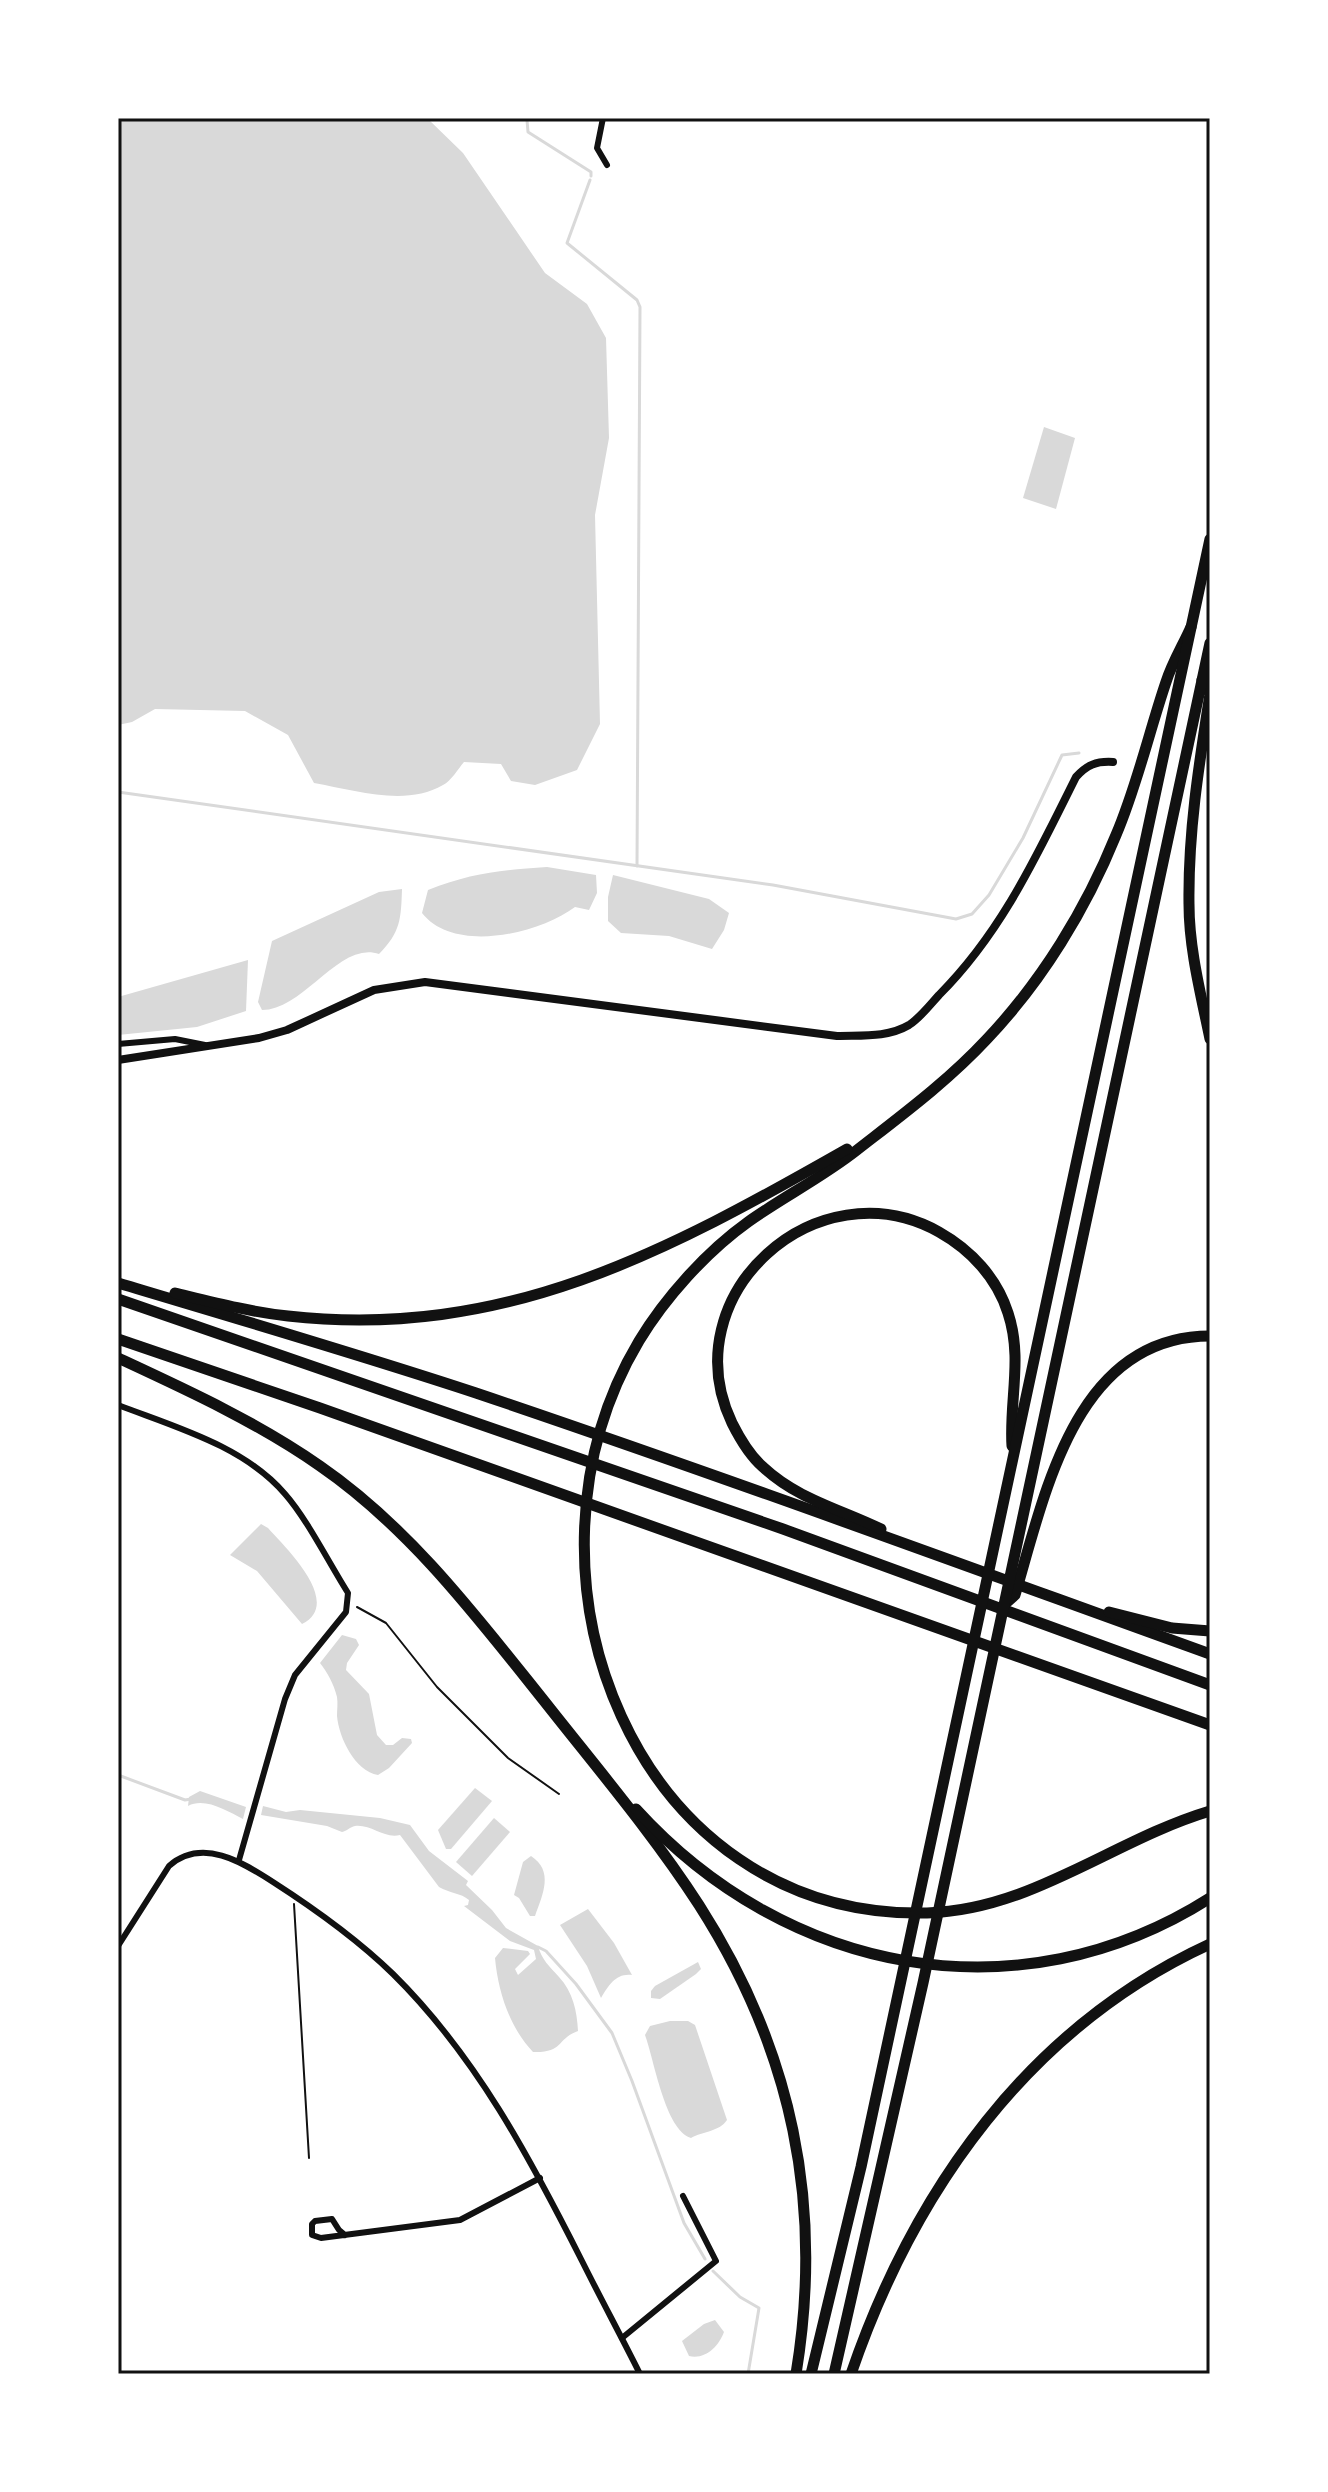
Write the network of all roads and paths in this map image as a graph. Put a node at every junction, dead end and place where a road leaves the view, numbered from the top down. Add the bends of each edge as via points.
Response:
1 (603, 118) edge
2 (607, 165) dead end
3 (1210, 539) edge
4 (1191, 627) junction
5 (1210, 643) edge
6 (1202, 680) junction
7 (1113, 762) dead end
8 (1210, 1039) edge
9 (118, 1044) edge
10 (209, 1046) junction
11 (118, 1060) edge
12 (873, 1136) junction
13 (118, 1282) edge
14 (118, 1299) edge
15 (1210, 1336) edge
16 (118, 1339) edge
17 (118, 1358) edge
18 (118, 1405) edge
19 (1013, 1458) junction
20 (911, 1545) junction
21 (1019, 1560) junction
22 (349, 1603) junction
23 (1085, 1609) junction
24 (1210, 1631) edge
25 (1210, 1654) edge
26 (1210, 1685) edge
27 (1210, 1725) edge
28 (594, 1764) junction
29 (559, 1794) dead end
30 (1210, 1811) edge
31 (239, 1860) junction
32 (1210, 1898) edge
33 (294, 1907) dead end
34 (1210, 1944) edge
35 (118, 1946) edge
36 (309, 2158) dead end
37 (540, 2178) junction
38 (683, 2196) dead end
39 (345, 2235) junction
40 (622, 2338) junction
41 (640, 2374) edge
42 (796, 2374) edge
43 (811, 2374) edge
44 (834, 2374) edge
45 (851, 2374) edge

1 - 2 street via 597,148
3 - 4 highway
4 - 12 highway via 1166,682 1117,834 1056,950 988,1038 935,1089
4 - 19 highway
5 - 6 highway
6 - 8 highway via 1210,694 1192,811 1189,906
6 - 21 highway
7 - 10 street via 1099,761 1076,777 1018,893 987,938 911,1024 892,1032 837,1036 425,982 374,990 287,1030
9 - 10 street via 175,1039
10 - 11 street
12 - 13 highway via 651,1253 581,1282 482,1309 350,1320 288,1316
12 - 30 highway via 743,1225 709,1256 640,1339 610,1399 595,1446 582,1528 585,1586 610,1690 642,1755 700,1826 744,1862 815,1898 884,1911 927,1913 987,1905 1035,1890 1160,1829
13 - 20 highway via 475,1393
14 - 26 highway via 783,1529
15 - 21 highway via 1152,1348 1102,1384 1064,1445
16 - 27 highway
17 - 28 highway via 270,1433 359,1495 436,1569
18 - 22 street via 205,1439 266,1475 286,1495 348,1593
19 - 20 highway via 1013,1334 998,1291 969,1253 912,1220 869,1214 821,1221 775,1246 744,1278 724,1321 719,1378 730,1418 746,1448 780,1482
19 - 43 highway via 861,2167
20 - 23 highway
21 - 44 highway via 1004,1604
22 - 29 path via 386,1623 471,1722 508,1758
22 - 31 street via 295,1675
23 - 24 highway
23 - 25 highway
28 - 32 highway via 671,1843 728,1888 802,1930 873,1955 952,1968 1033,1965 1149,1932
28 - 42 highway via 705,1915 752,2001 778,2068 803,2181 807,2240
31 - 35 street via 204,1853 177,1858 159,1877
31 - 37 street via 323,1916 410,1992 493,2097
33 - 36 path
34 - 45 highway via 1091,2018 1031,2069 990,2115 921,2214
37 - 39 street via 460,2220
37 - 40 street
38 - 40 street via 716,2261
39 - 39 street via 316,2238 312,2224 332,2219
40 - 41 street

